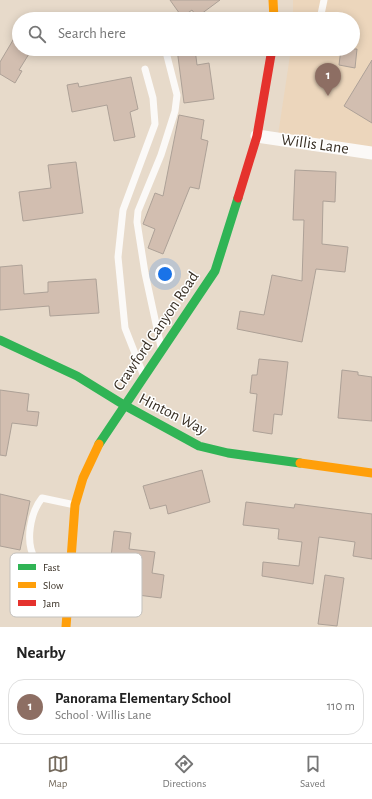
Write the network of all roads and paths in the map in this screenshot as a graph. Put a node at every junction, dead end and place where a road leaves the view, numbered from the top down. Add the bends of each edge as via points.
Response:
1 (273, 0) edge
2 (324, 0) edge
3 (274, 12) edge
4 (321, 12) edge
5 (167, 56) edge
6 (272, 56) edge
7 (145, 69) dead end
8 (257, 136) junction
9 (372, 153) edge
10 (0, 340) edge
11 (161, 350) junction
12 (144, 376) junction
13 (124, 405) junction
14 (372, 473) edge
15 (75, 505) junction
16 (31, 553) edge
17 (71, 553) edge
18 (67, 617) edge
19 (66, 627) edge

1 - 3 main road
2 - 4 lane
5 - 11 lane via 177,95 175,111 161,155 138,211 137,222
6 - 8 main road, Crawford Canyon Road
7 - 12 lane via 153,98 155,124 123,210 118,257 125,328
8 - 9 street, Willis Lane
8 - 11 main road, Crawford Canyon Road via 215,271
10 - 13 main road, Hinton Way via 77,376
11 - 12 main road, Crawford Canyon Road
12 - 13 main road, Crawford Canyon Road
13 - 14 main road, Hinton Way via 199,446 228,453
13 - 15 main road, Crawford Canyon Road via 102,438 83,478
15 - 16 lane via 42,498 36,506 30,528
15 - 17 main road, Crawford Canyon Road
18 - 19 main road, Crawford Canyon Road

